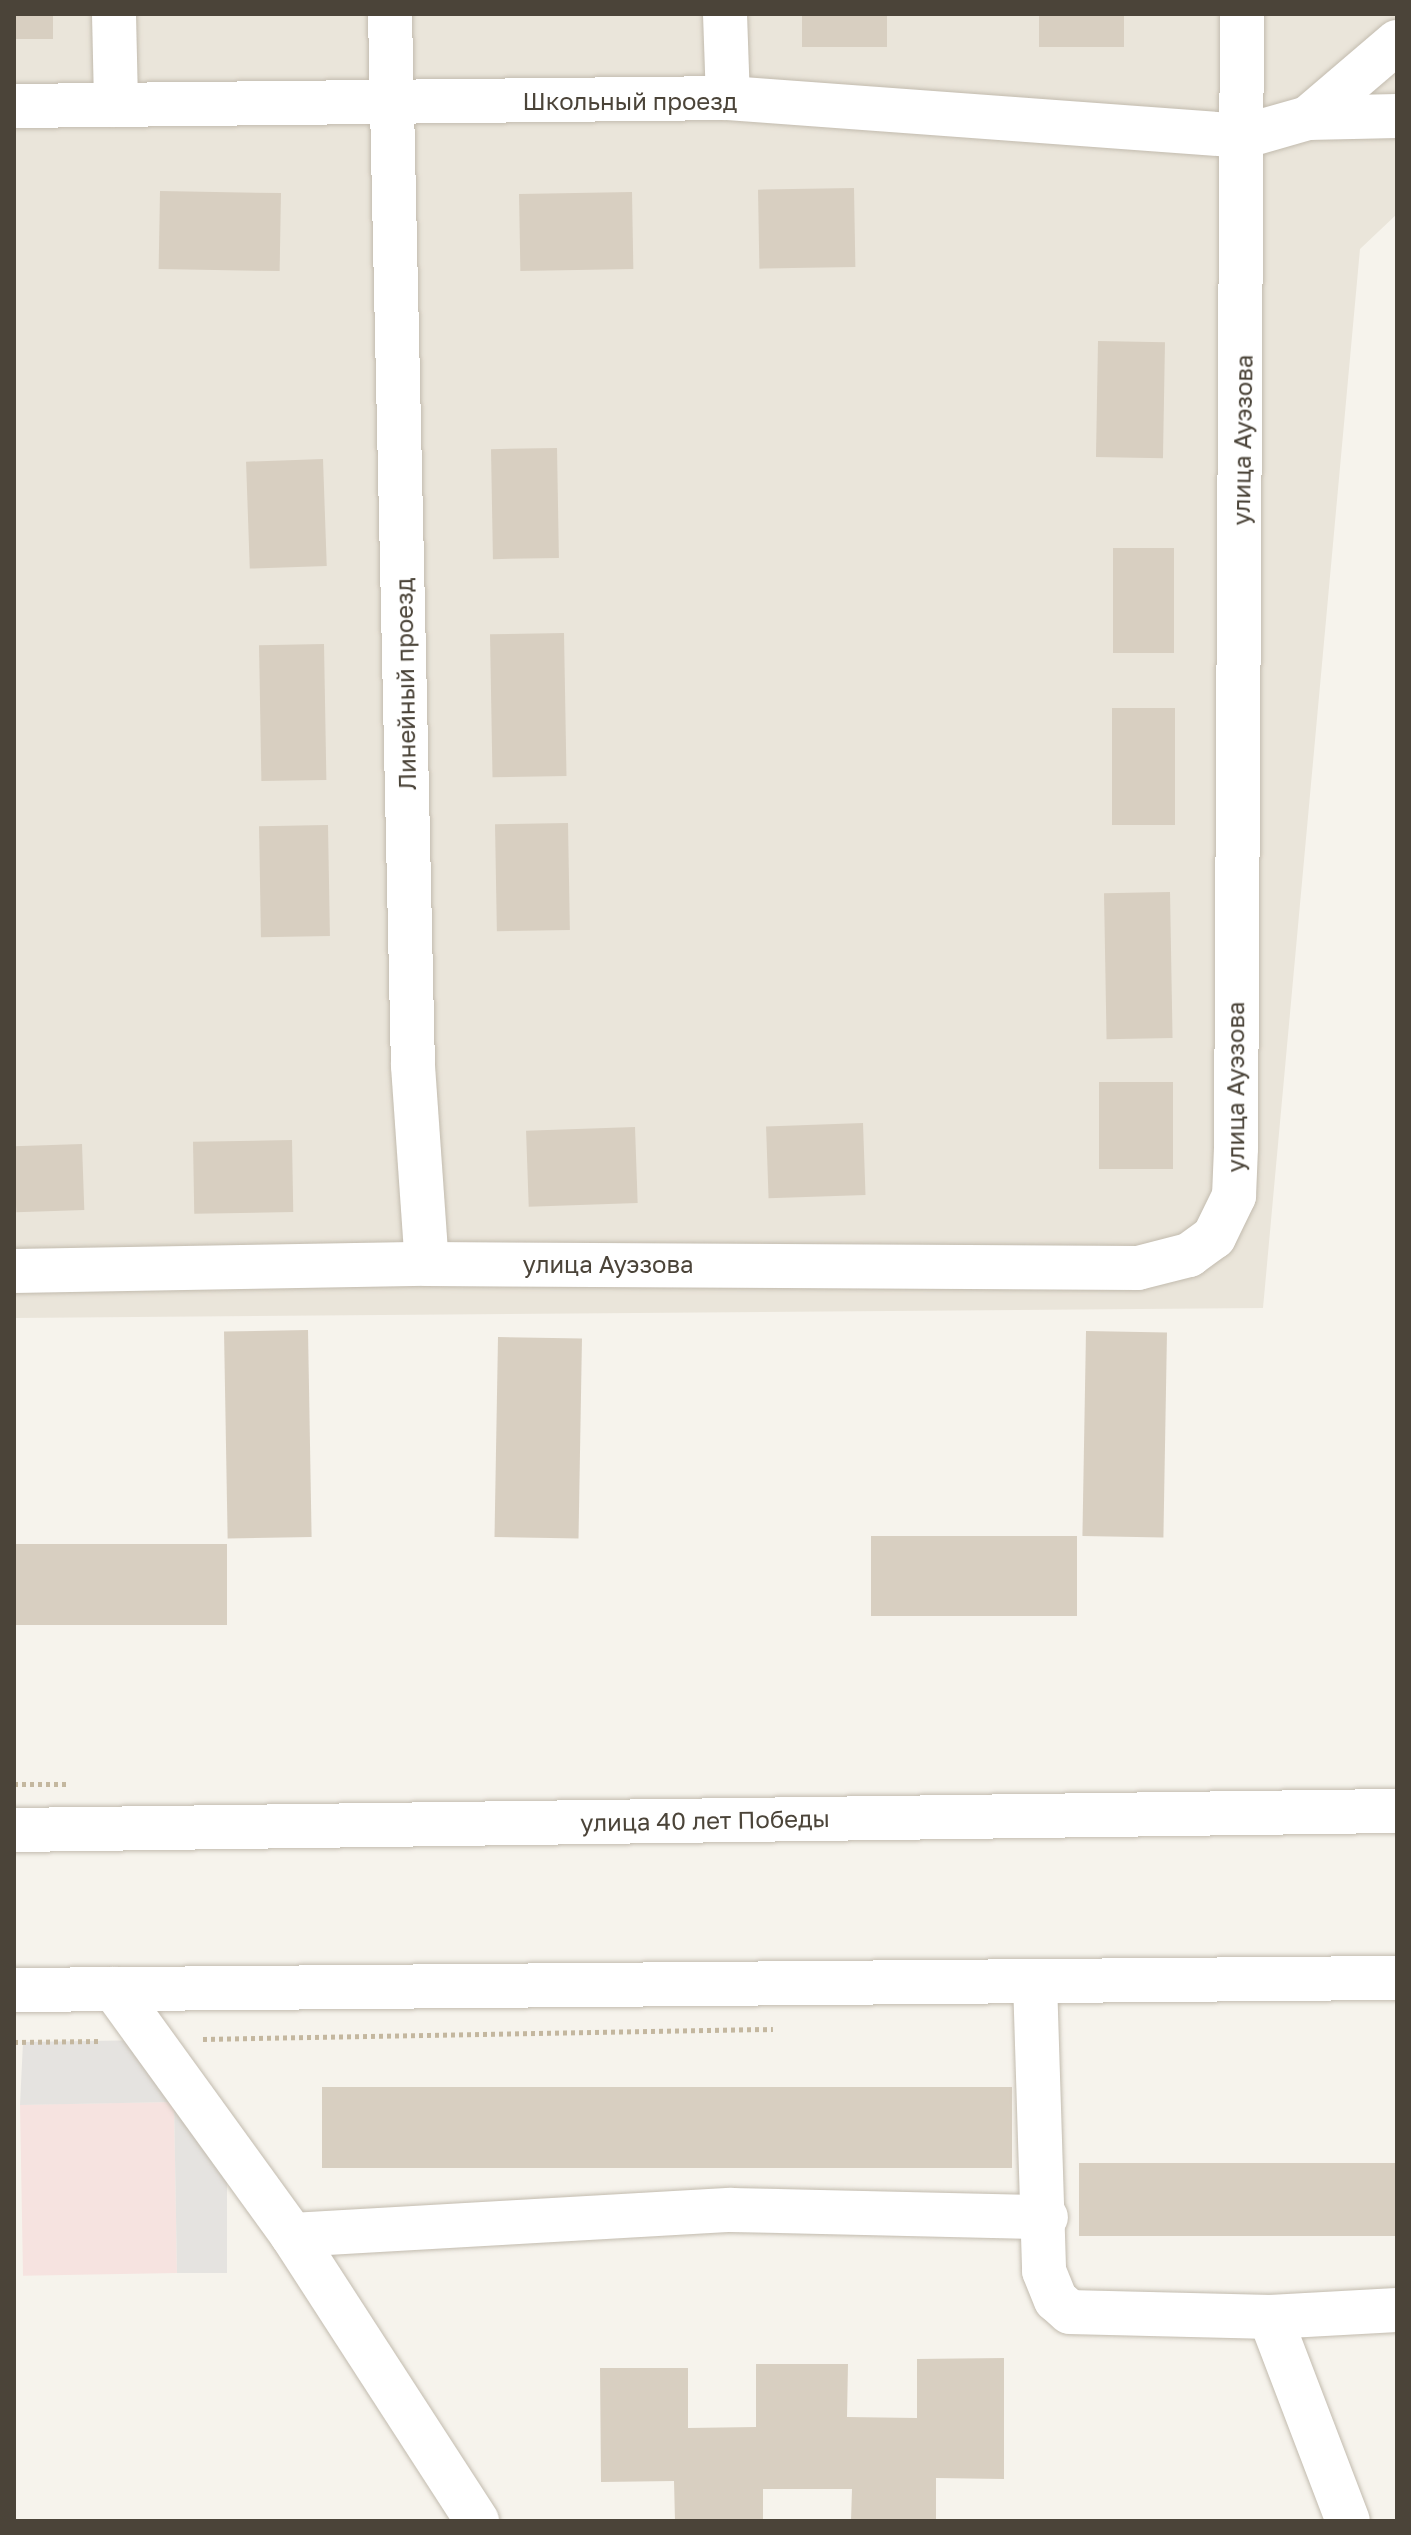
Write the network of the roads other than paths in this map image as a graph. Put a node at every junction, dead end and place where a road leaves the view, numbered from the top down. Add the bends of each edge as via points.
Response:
1 (114, 14) edge
2 (390, 14) edge
3 (725, 14) edge
4 (1242, 14) edge
5 (1397, 42) edge
6 (728, 98) junction
7 (393, 104) junction
8 (116, 105) junction
9 (14, 106) edge
10 (1397, 116) edge
11 (1308, 118) junction
12 (1245, 136) junction
13 (427, 1264) junction
14 (14, 1271) edge
15 (1397, 1811) edge
16 (14, 1830) edge
17 (1397, 1978) edge
18 (1035, 1981) junction
19 (114, 1989) junction
20 (14, 1990) edge
21 (1046, 2217) junction
22 (292, 2235) junction
23 (1397, 2310) edge
24 (1270, 2317) junction
25 (477, 2521) edge
26 (1348, 2521) edge

1 - 8 street
2 - 7 street, Линейный проезд
3 - 6 street
4 - 12 street, улица Ауэзова
5 - 11 street
6 - 7 street, Школьный проезд
6 - 12 street, Школьный проезд
7 - 8 street, Школьный проезд
7 - 13 street, Линейный проезд via 413,1066
8 - 9 street, Школьный проезд
10 - 11 street
11 - 12 street
12 - 13 street, улица Ауэзова via 1236,1148 1234,1196 1214,1237 1189,1255 1138,1268
13 - 14 street, улица Ауэзова
15 - 16 street, улица 40 лет Победы
17 - 18 street
18 - 19 street
18 - 21 street
19 - 20 street
19 - 22 street
21 - 22 street via 731,2210
21 - 24 street via 1044,2271 1056,2300 1070,2312
22 - 25 street
23 - 24 street
24 - 26 street

